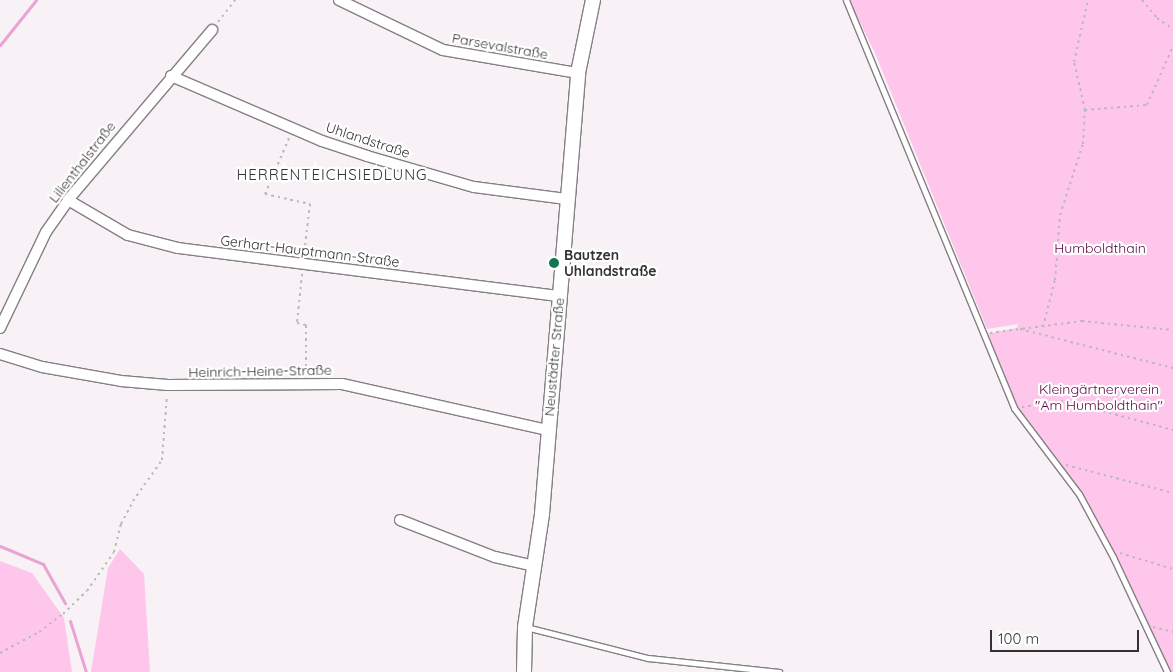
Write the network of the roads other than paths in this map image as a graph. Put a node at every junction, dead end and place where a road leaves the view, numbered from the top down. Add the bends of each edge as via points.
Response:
1 (339, 0) edge
2 (593, 0) edge
3 (846, 0) edge
4 (212, 30) road end
5 (578, 73) junction
6 (171, 76) junction
7 (566, 199) junction
8 (68, 200) junction
9 (559, 296) junction
10 (0, 328) edge
11 (0, 354) edge
12 (548, 430) junction
13 (400, 520) dead end
14 (535, 566) junction
15 (526, 627) junction
16 (524, 672) edge
17 (779, 672) edge
18 (1167, 672) edge

1 - 5 street, Parsevalstraße via 444,50
2 - 5 street, Neustädter Straße
3 - 18 lane via 1014,408 1079,494
4 - 6 street, Lilienthalstraße
5 - 7 street, Neustädter Straße
6 - 7 street, Uhlandstraße via 367,156 474,187
6 - 8 street, Lilienthalstraße
7 - 9 street, Neustädter Straße
8 - 9 street, Gerhart-Hauptmann-Straße via 128,235 178,248
8 - 10 street, Lilienthalstraße via 46,232
9 - 12 street, Neustädter Straße
11 - 12 street, Heinrich-Heine-Straße via 42,367 121,381 168,385 306,382 366,388
12 - 14 street, Neustädter Straße
13 - 14 street via 494,557
14 - 15 street, Neustädter Straße
15 - 16 street, Neustädter Straße
15 - 17 lane via 648,658

